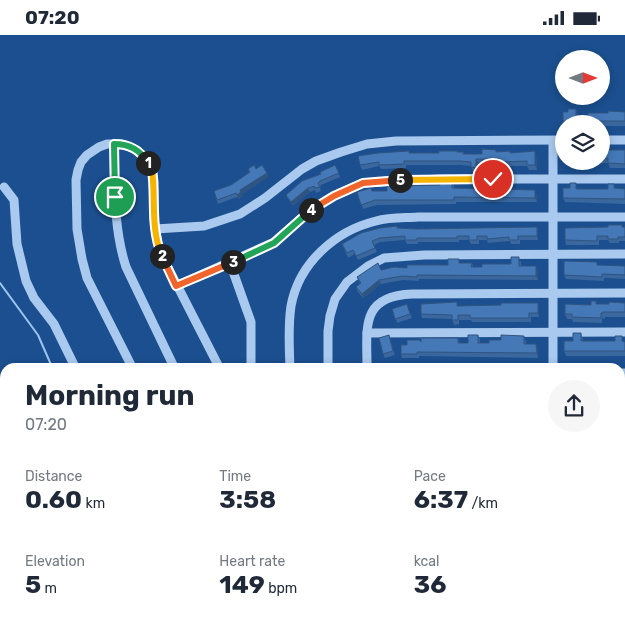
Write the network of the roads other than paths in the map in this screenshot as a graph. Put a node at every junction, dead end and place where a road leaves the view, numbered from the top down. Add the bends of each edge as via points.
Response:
1 (610, 140) edge
2 (625, 140) edge
3 (553, 141) joint
4 (114, 144) junction
5 (553, 178) junction
6 (625, 179) edge
7 (4, 187) dead end
8 (553, 217) junction
9 (625, 217) edge
10 (155, 229) junction
11 (553, 254) junction
12 (625, 254) edge
13 (230, 263) junction
14 (176, 286) junction
15 (625, 293) edge
16 (553, 294) junction
17 (553, 332) junction
18 (625, 332) edge
19 (367, 333) junction
20 (73, 363) edge
21 (130, 363) edge
22 (172, 363) edge
23 (217, 363) edge
24 (251, 363) edge
25 (290, 363) edge
26 (328, 363) edge
27 (368, 363) edge
28 (553, 363) edge

1 - 2 street
3 - 5 street
3 - 10 street via 396,141 367,145 316,161 240,214 204,226
4 - 10 street via 137,150 152,169
4 - 21 street via 93,150 81,162 76,180 77,229 87,278
4 - 22 street via 116,224 121,252
5 - 6 street
5 - 8 street
5 - 13 street via 363,183 312,209 274,243
7 - 20 street via 14,201 17,244 26,281 34,298 54,324
8 - 9 street
8 - 11 street
8 - 25 street via 390,218 344,234 315,258 299,284 291,307
10 - 14 street via 159,250
11 - 12 street
11 - 16 street
11 - 26 street via 384,258 347,282 335,299 328,331
13 - 14 street
13 - 24 street via 251,322
14 - 23 street
15 - 16 street
16 - 17 street
16 - 19 street via 412,294 390,297 372,313
17 - 18 street
17 - 19 street
17 - 28 street
19 - 27 street

